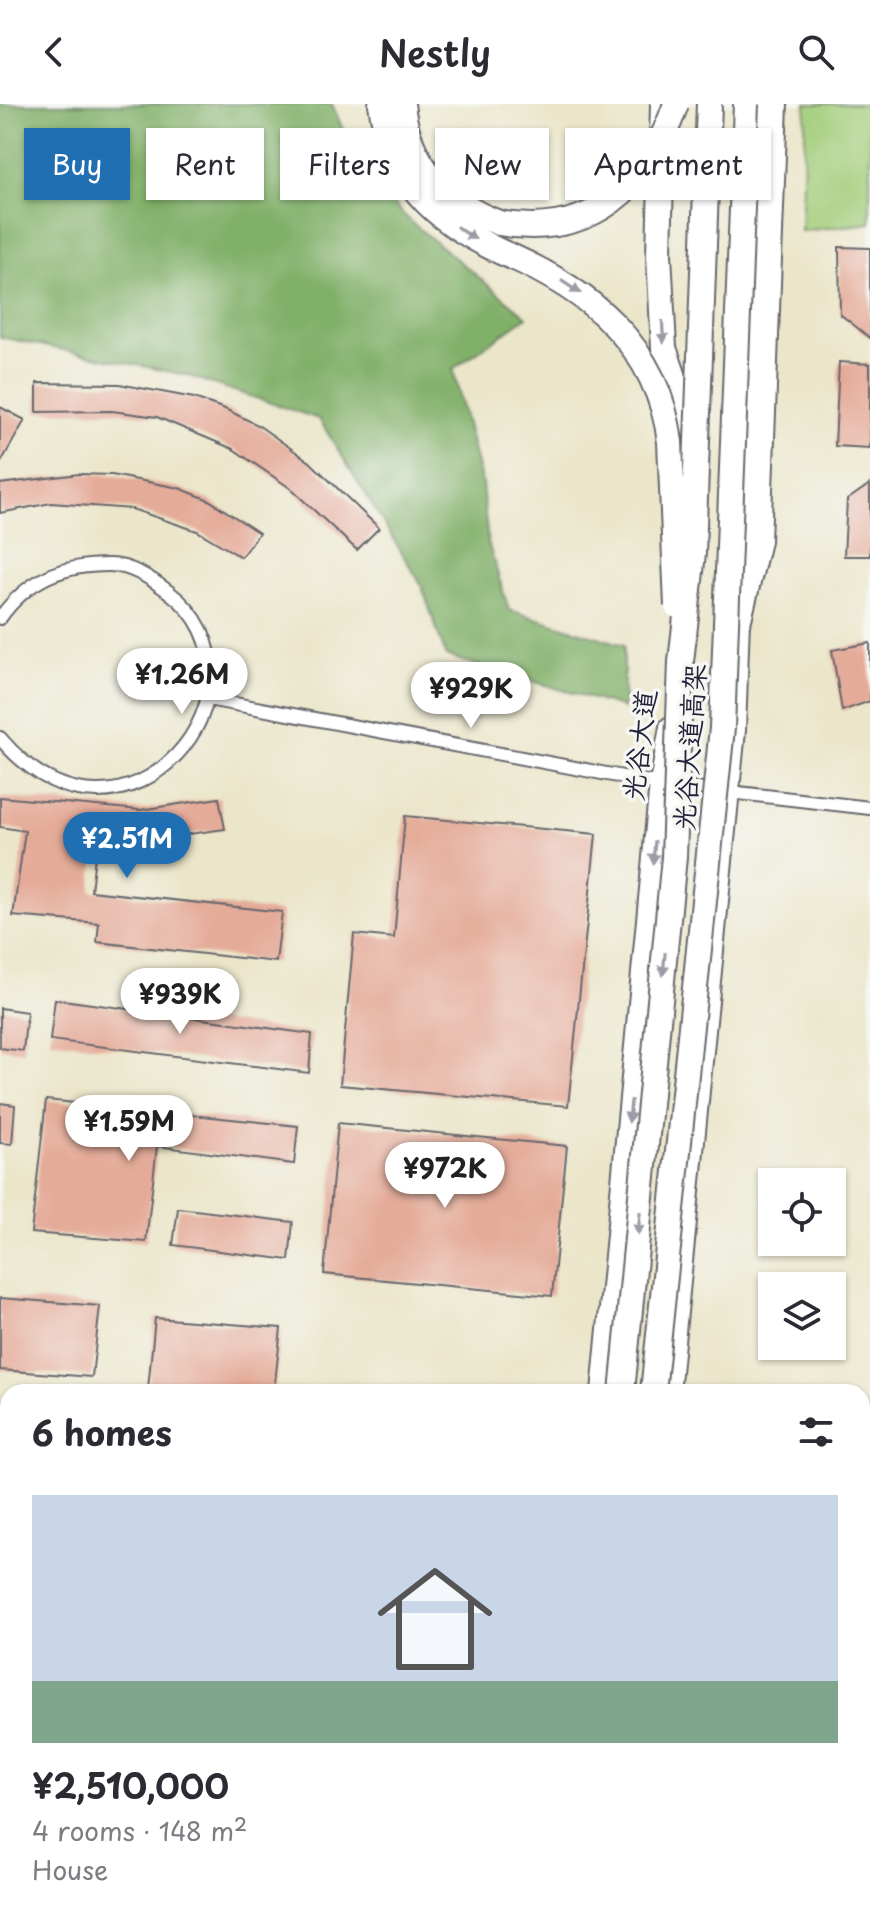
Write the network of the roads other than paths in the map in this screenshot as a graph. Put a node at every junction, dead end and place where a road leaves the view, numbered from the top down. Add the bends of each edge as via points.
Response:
1 (381, 104) edge
2 (402, 104) edge
3 (663, 104) edge
4 (676, 104) edge
5 (702, 104) edge
6 (709, 104) edge
7 (746, 104) edge
8 (758, 104) edge
9 (775, 104) edge
10 (692, 430) junction
11 (0, 618) edge
12 (739, 619) junction
13 (681, 662) junction
14 (208, 699) junction
15 (0, 738) edge
16 (660, 784) junction
17 (729, 792) junction
18 (870, 808) edge
19 (603, 1384) edge
20 (623, 1384) edge
21 (654, 1384) edge
22 (670, 1384) edge

1 -> 13 highway, bridge via 390,150 419,197 471,238 557,278 604,311 632,342 654,380 670,442
2 - 4 highway, bridge via 420,163 452,200 472,213 526,228 573,221 615,200 653,157
3 -> 10 highway, bridge via 659,254 664,348
5 - 10 main road, 光谷大道
6 - 13 highway, 光谷大道高架, bridge via 693,553
7 - 21 highway, 光谷大道高架, bridge via 722,728
8 - 12 main road
9 - 12 highway via 758,541
10 - 16 main road, 光谷大道 via 673,701
11 - 14 street via 15,597 44,576 79,565 115,565 150,577 179,599 199,628 210,663
12 - 17 main road
13 -> 20 highway, 光谷大道高架, bridge via 674,857
14 - 15 street via 194,736 168,765 134,785 95,791 56,784 23,764
14 - 16 street
16 - 17 street
16 -> 19 main road, 光谷大道
17 - 18 street
17 - 22 main road

